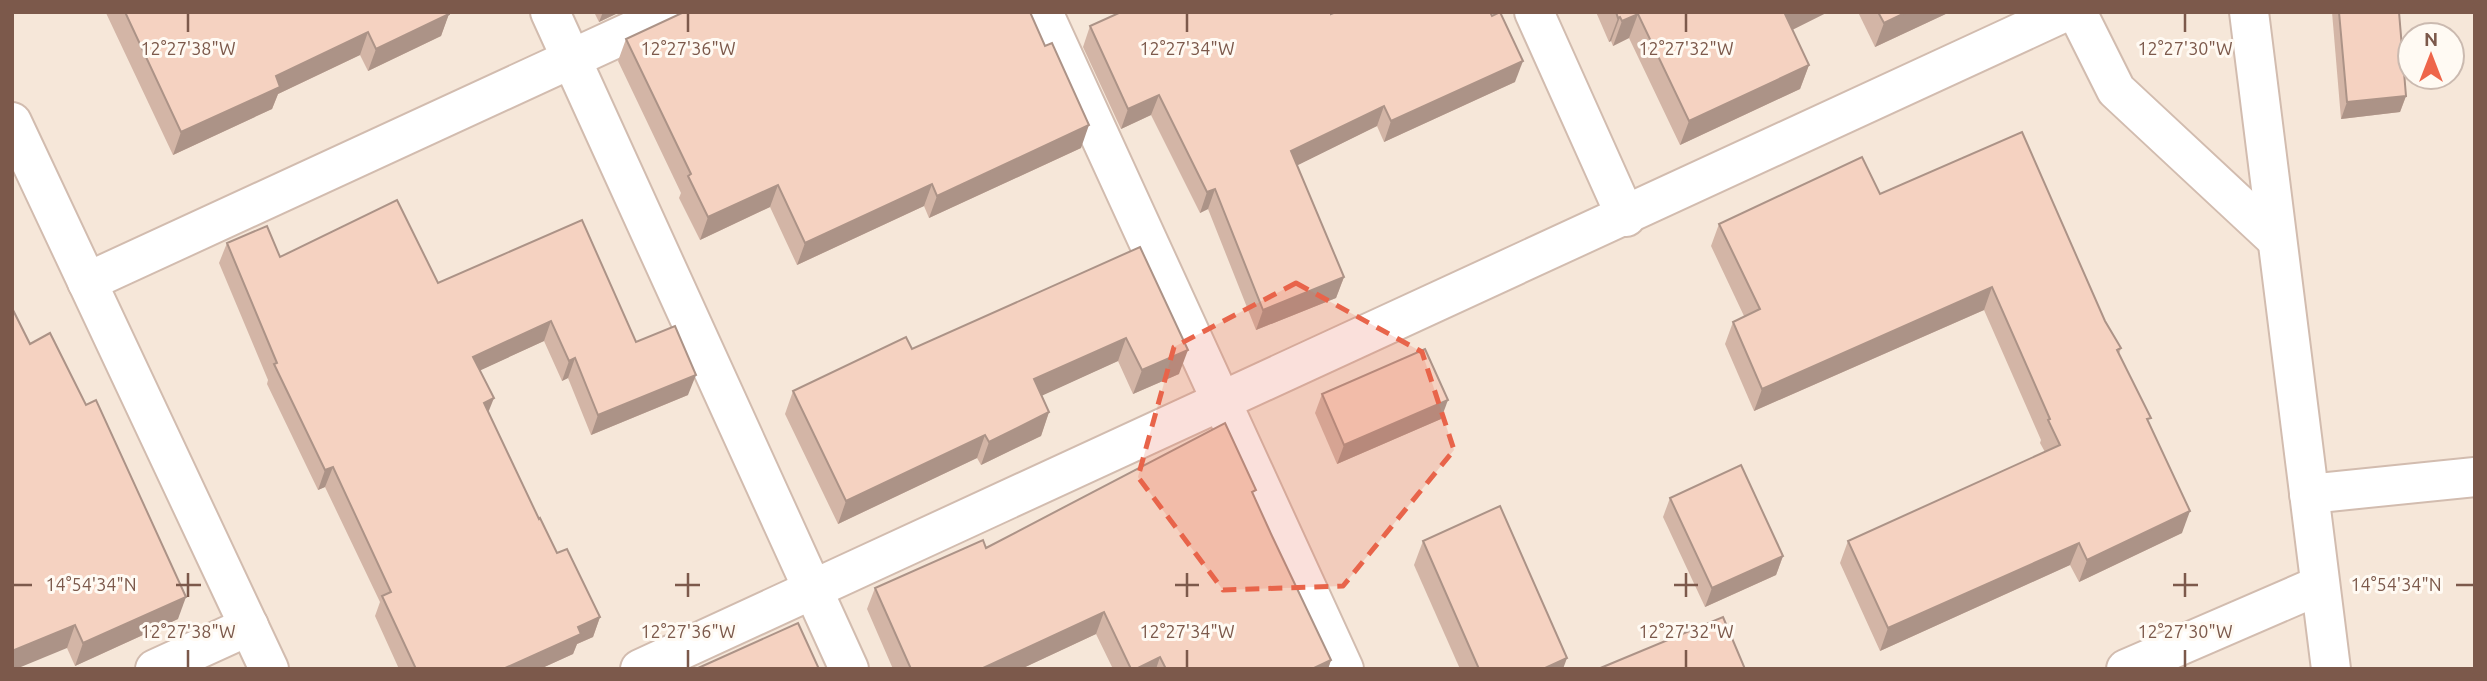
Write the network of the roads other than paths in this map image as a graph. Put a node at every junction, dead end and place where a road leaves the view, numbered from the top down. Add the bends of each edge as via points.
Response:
1 (550, 12) edge
2 (673, 12) edge
3 (1043, 12) edge
4 (1534, 12) edge
5 (2065, 12) edge
6 (2077, 12) edge
7 (2249, 12) edge
8 (573, 58) junction
9 (12, 122) edge
10 (25, 187) edge
11 (1626, 216) junction
12 (2277, 240) junction
13 (87, 282) junction
14 (1221, 402) junction
15 (2475, 477) edge
16 (2309, 494) junction
17 (2320, 585) junction
18 (813, 589) junction
19 (249, 626) junction
20 (155, 669) edge
21 (269, 669) edge
22 (640, 669) edge
23 (849, 669) edge
24 (1343, 669) edge
25 (2126, 669) edge
26 (2331, 669) edge

1 - 8 street
2 - 8 street
3 - 14 street
4 - 11 street
5 - 11 street
6 - 12 street via 2116,90
7 - 12 street
8 - 13 street
8 - 18 street
9 - 10 street
10 - 13 street
11 - 14 street
12 - 16 street
13 - 19 street
14 - 18 street
14 - 24 street
15 - 16 street
16 - 17 street
17 - 25 street
17 - 26 street
18 - 22 street
18 - 23 street
19 - 20 street
19 - 21 street

